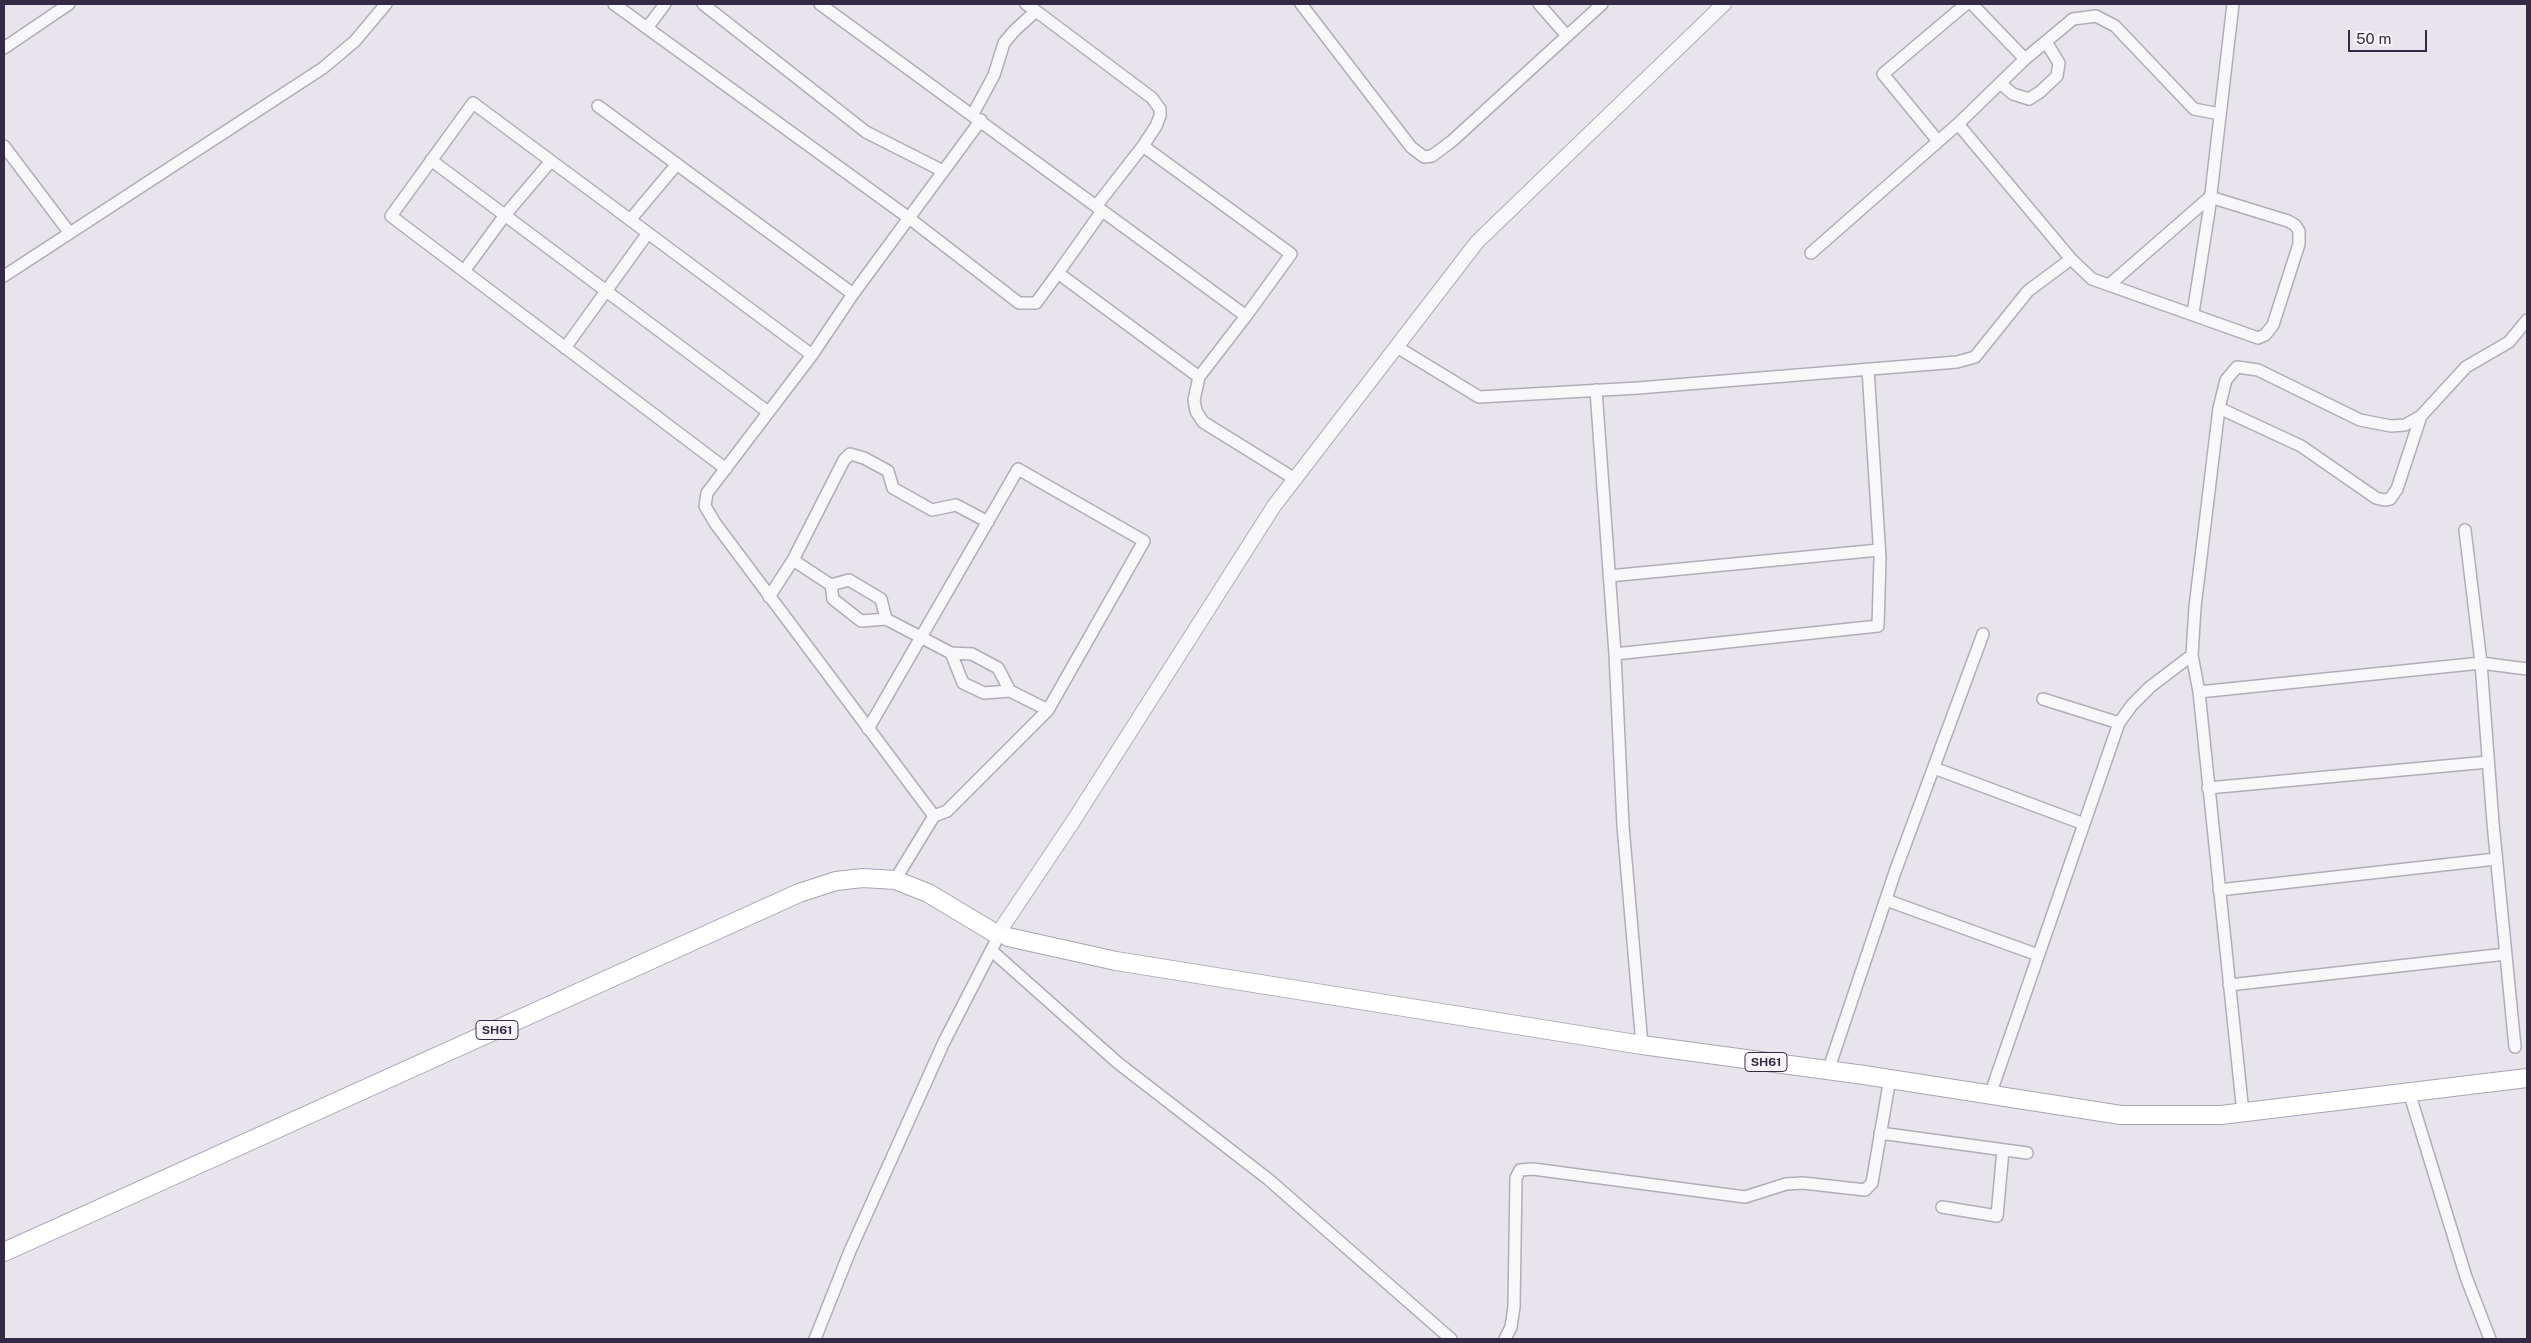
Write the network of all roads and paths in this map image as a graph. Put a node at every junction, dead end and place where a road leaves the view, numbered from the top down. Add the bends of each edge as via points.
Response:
1 (69, 4) edge
2 (386, 4) edge
3 (614, 4) edge
4 (665, 4) edge
5 (703, 4) edge
6 (820, 4) edge
7 (1026, 4) edge
8 (1301, 4) edge
9 (1539, 4) edge
10 (1602, 4) edge
11 (1724, 4) edge
12 (1966, 4) edge
13 (1972, 4) edge
14 (2233, 4) edge
15 (1036, 11) junction
16 (647, 28) junction
17 (1567, 36) junction
18 (2046, 42) junction
19 (4, 48) edge
20 (2025, 59) junction
21 (2000, 83) junction
22 (598, 106) dead end
23 (2220, 114) junction
24 (977, 117) junction
25 (1958, 124) junction
26 (1938, 141) junction
27 (4, 146) edge
28 (1143, 146) junction
29 (431, 160) junction
30 (551, 161) junction
31 (677, 164) junction
32 (943, 172) junction
33 (2210, 197) junction
34 (1099, 208) junction
35 (505, 215) junction
36 (909, 218) junction
37 (630, 220) junction
38 (69, 232) junction
39 (648, 233) junction
40 (1811, 253) dead end
41 (2070, 259) junction
42 (464, 271) junction
43 (1058, 273) junction
44 (4, 276) edge
45 (2108, 285) junction
46 (607, 292) junction
47 (853, 294) junction
48 (2193, 313) junction
49 (1246, 316) junction
50 (2527, 320) edge
51 (1397, 347) junction
52 (565, 348) junction
53 (812, 355) junction
54 (1868, 369) junction
55 (1200, 377) junction
56 (1596, 390) junction
57 (2219, 408) junction
58 (768, 412) junction
59 (2421, 416) junction
60 (726, 469) junction
61 (1295, 479) junction
62 (988, 522) junction
63 (2465, 530) dead end
64 (1879, 550) junction
65 (793, 560) junction
66 (1609, 576) junction
67 (831, 585) junction
68 (769, 596) junction
69 (886, 618) junction
70 (1983, 634) dead end
71 (920, 639) junction
72 (951, 653) junction
73 (1615, 654) junction
74 (2192, 655) junction
75 (2480, 663) junction
76 (2527, 669) edge
77 (1010, 691) junction
78 (2199, 692) junction
79 (2043, 699) dead end
80 (1048, 710) junction
81 (2119, 723) junction
82 (868, 728) junction
83 (2488, 762) junction
84 (1934, 768) junction
85 (2208, 788) junction
86 (934, 816) junction
87 (2084, 824) junction
88 (2496, 859) junction
89 (895, 880) junction
90 (2219, 890) junction
91 (1886, 900) junction
92 (998, 938) junction
93 (2506, 954) junction
94 (2038, 955) junction
95 (2229, 985) junction
96 (1642, 1045) junction
97 (2515, 1048) dead end
98 (1828, 1070) junction
99 (1890, 1078) junction
100 (2527, 1078) edge
101 (2408, 1092) junction
102 (1990, 1095) junction
103 (2244, 1113) junction
104 (1880, 1133) junction
105 (2003, 1150) junction
106 (2027, 1153) dead end
107 (1942, 1207) dead end
108 (4, 1252) edge
109 (815, 1339) edge
110 (1451, 1339) edge
111 (1505, 1339) edge
112 (2490, 1339) edge

1 - 19 street
2 - 38 street via 355,41 323,68
3 - 16 street
4 - 16 street
5 - 32 street via 866,132
6 - 24 street
7 - 15 street
8 - 17 street via 1411,147 1424,157 1432,156 1452,140
9 - 17 street
10 - 17 street
11 - 51 street via 1477,242
12 - 26 street via 1883,74
13 - 20 street
14 - 23 street
15 - 24 street via 1004,43
15 - 28 street via 1157,103 1160,116
16 - 36 street
18 - 20 street
18 - 21 street via 2059,62 2057,76 2040,92 2029,98 2014,94
18 - 23 street via 2073,19 2096,16 2114,26 2194,109
20 - 21 street
21 - 25 street
22 - 31 street
23 - 33 street
24 - 32 street
24 - 34 street
25 - 26 street
25 - 41 street
26 - 40 street
27 - 38 street
28 - 34 street
28 - 49 street via 1291,254
29 - 30 street via 473,103
29 - 35 street
29 - 42 street via 391,216
30 - 35 street
30 - 37 street
31 - 37 street
31 - 47 street
32 - 36 street
33 - 45 street
33 - 48 street
33 - 48 street via 2295,225 2300,237 2273,325 2265,336 2250,336
34 - 43 street
34 - 49 street
35 - 42 street
35 - 46 street
36 - 43 street via 1019,304 1036,304
36 - 47 street
37 - 39 street
38 - 44 street
39 - 46 street
39 - 53 street
41 - 45 street via 2092,279
41 - 54 street via 2028,291 1975,357 1957,362
42 - 52 street
43 - 55 street
45 - 48 street
46 - 52 street
46 - 58 street
47 - 53 street
49 - 55 street
50 - 59 street via 2509,342 2457,374
51 - 56 street via 1479,396
51 - 61 street
52 - 60 street
53 - 58 street
54 - 56 street
54 - 64 street
55 - 61 street via 1194,400 1203,422
56 - 66 street
57 - 59 street via 2230,372 2246,367 2360,420 2391,426 2405,425
57 - 59 street via 2301,446 2376,498 2384,500 2390,499 2396,489
57 - 74 street
58 - 60 street
60 - 68 street via 707,493 705,506
61 - 92 street via 1274,506
62 - 65 street via 956,505 932,510 893,488 888,471 850,454
62 - 71 street
62 - 80 street via 1018,469 1144,541
63 - 75 street
64 - 66 street
64 - 73 street via 1878,626
65 - 67 street
65 - 68 street
66 - 73 street
67 - 69 street via 833,599 861,621
67 - 69 street via 849,580 857,584 881,600
68 - 82 street
69 - 71 street
70 - 84 street
71 - 72 street
71 - 82 street
72 - 77 street via 972,654 998,668
72 - 77 street via 963,683 984,693
73 - 96 street via 1623,826
74 - 78 street
74 - 81 street via 2150,688
75 - 76 street
75 - 78 street
75 - 83 street
77 - 80 street
78 - 85 street
79 - 81 street
80 - 86 street via 947,811
81 - 87 street
82 - 86 street
83 - 85 street
83 - 88 street
84 - 87 street
84 - 91 street
85 - 90 street
86 - 89 street
87 - 94 street
88 - 90 street
88 - 93 street
89 - 92 main road, SH61 via 928,893
89 - 108 main road, SH61 via 863,878 836,881 799,893
90 - 95 street
91 - 94 street
91 - 98 street
92 - 96 main road, SH61
92 - 109 street via 944,1042 850,1251
92 - 110 street via 1118,1063 1268,1179
93 - 95 street
93 - 97 street
94 - 102 street
95 - 103 street
96 - 98 main road, SH61
98 - 99 main road, SH61
99 - 102 main road, SH61
99 - 104 street
100 - 101 main road, SH61
101 - 103 main road, SH61
101 - 112 street via 2466,1277
102 - 103 main road, SH61 via 2120,1115 2221,1116
104 - 105 street
104 - 111 street via 1872,1183 1869,1188 1858,1190 1786,1184 1745,1198 1534,1169 1520,1170 1516,1178 1513,1316
105 - 106 street
105 - 107 street via 1997,1216

